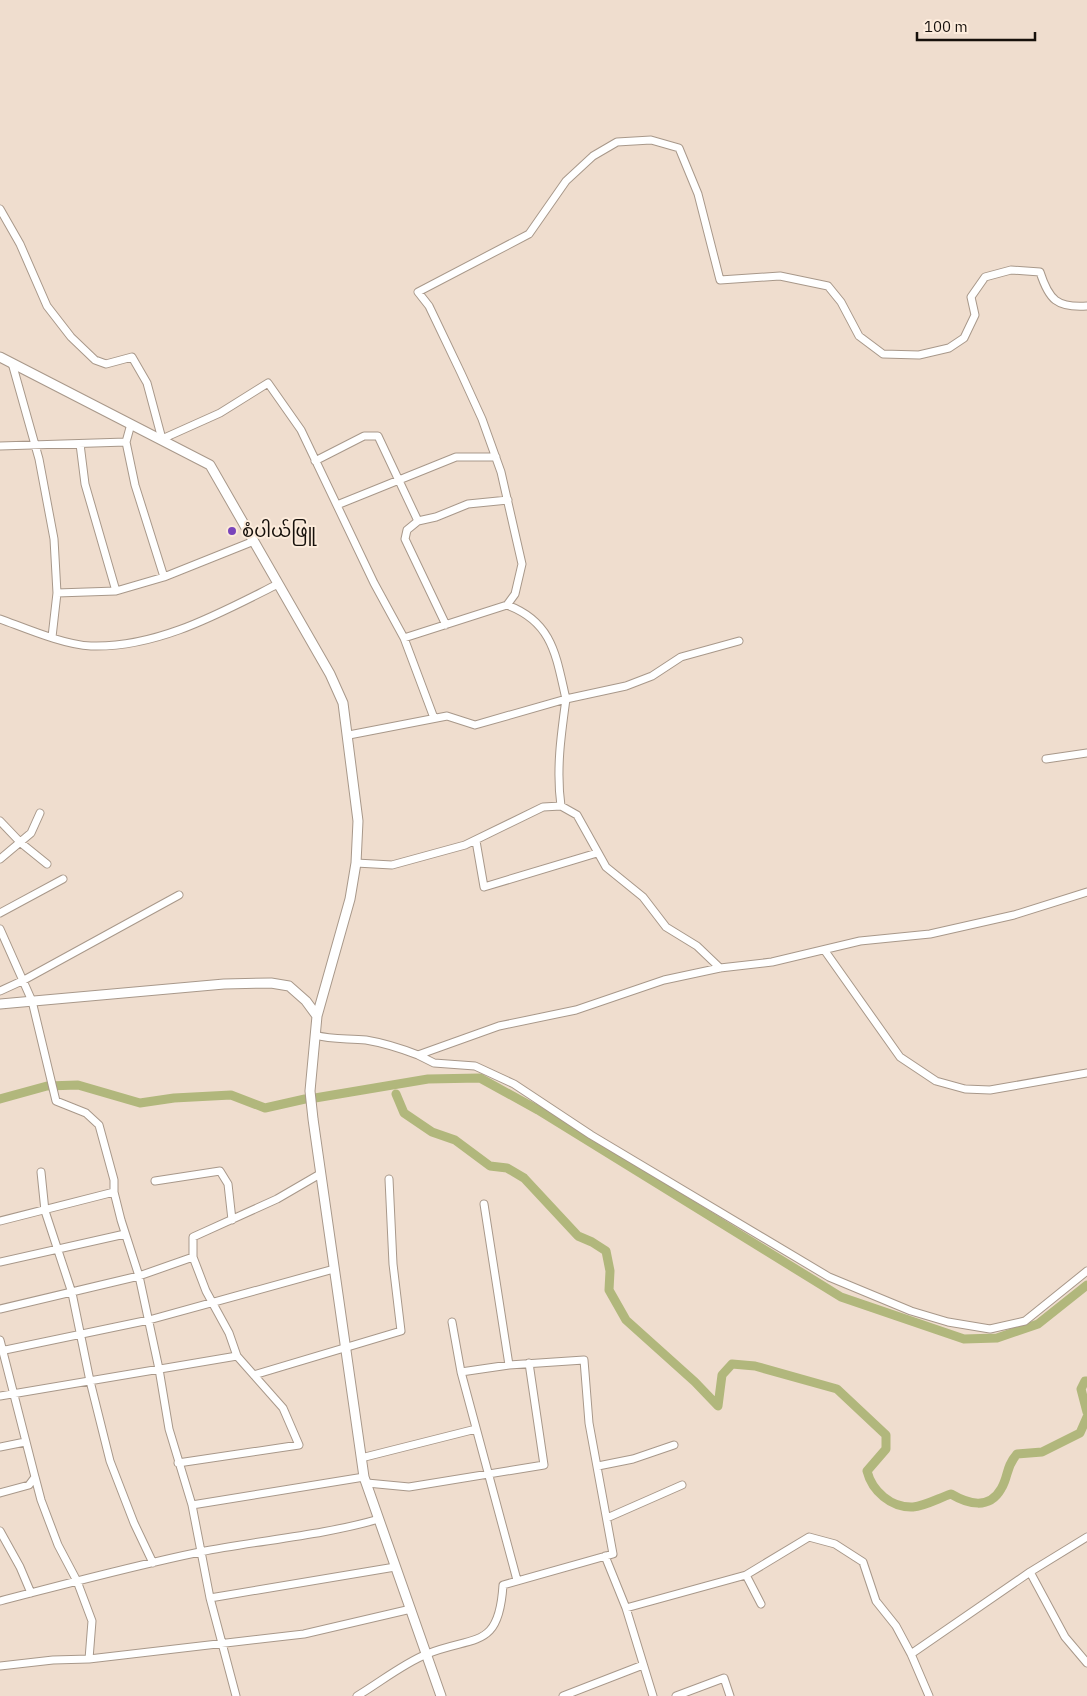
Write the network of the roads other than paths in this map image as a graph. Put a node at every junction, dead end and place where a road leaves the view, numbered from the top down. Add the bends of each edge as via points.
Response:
1 (0, 210) edge
2 (1087, 306) edge
3 (0, 357) edge
4 (12, 363) junction
5 (131, 424) junction
6 (162, 439) junction
7 (126, 442) junction
8 (34, 444) junction
9 (80, 444) junction
10 (0, 446) edge
11 (496, 457) junction
12 (315, 461) junction
13 (399, 480) junction
14 (508, 500) junction
15 (336, 505) junction
16 (418, 521) junction
17 (254, 541) junction
18 (164, 577) junction
19 (278, 584) junction
20 (116, 591) junction
21 (57, 593) junction
22 (506, 605) junction
23 (0, 619) edge
24 (446, 625) junction
25 (52, 637) junction
26 (404, 638) junction
27 (739, 641) dead end
28 (566, 699) junction
29 (434, 718) junction
30 (349, 735) junction
31 (1087, 753) edge
32 (1046, 760) dead end
33 (561, 806) junction
34 (40, 813) dead end
35 (0, 821) edge
36 (476, 841) junction
37 (21, 843) junction
38 (597, 853) junction
39 (0, 859) edge
40 (356, 863) junction
41 (48, 864) dead end
42 (63, 878) dead end
43 (1087, 892) edge
44 (179, 896) dead end
45 (0, 913) edge
46 (0, 929) edge
47 (825, 951) junction
48 (720, 968) junction
49 (24, 980) junction
50 (0, 991) edge
51 (32, 1001) junction
52 (0, 1004) edge
53 (318, 1016) junction
54 (316, 1035) junction
55 (418, 1055) junction
56 (1087, 1073) edge
57 (41, 1172) dead end
58 (320, 1174) junction
59 (389, 1179) dead end
60 (156, 1181) dead end
61 (114, 1192) junction
62 (484, 1204) dead end
63 (45, 1211) junction
64 (232, 1220) junction
65 (0, 1221) edge
66 (125, 1234) junction
67 (59, 1250) junction
68 (193, 1257) junction
69 (0, 1262) edge
70 (334, 1269) junction
71 (1087, 1271) edge
72 (139, 1276) junction
73 (72, 1293) junction
74 (212, 1303) junction
75 (0, 1309) edge
76 (149, 1320) junction
77 (452, 1322) dead end
78 (82, 1336) junction
79 (0, 1340) edge
80 (346, 1346) junction
81 (1, 1351) edge
82 (237, 1356) junction
83 (529, 1363) junction
84 (509, 1365) junction
85 (159, 1369) junction
86 (461, 1372) junction
87 (254, 1375) junction
88 (90, 1381) junction
89 (14, 1393) junction
90 (0, 1396) edge
91 (476, 1429) junction
92 (25, 1442) junction
93 (674, 1445) dead end
94 (0, 1446) edge
95 (361, 1458) junction
96 (178, 1463) junction
97 (598, 1466) junction
98 (490, 1473) junction
99 (36, 1477) junction
100 (365, 1480) junction
101 (682, 1485) dead end
102 (0, 1493) edge
103 (192, 1505) junction
104 (607, 1518) junction
105 (379, 1519) junction
106 (0, 1531) edge
107 (1087, 1537) edge
108 (201, 1552) junction
109 (605, 1556) junction
110 (153, 1562) junction
111 (396, 1567) junction
112 (1030, 1572) junction
113 (746, 1575) junction
114 (517, 1580) junction
115 (77, 1581) junction
116 (31, 1593) junction
117 (210, 1598) junction
118 (0, 1601) edge
119 (761, 1604) dead end
120 (626, 1608) junction
121 (411, 1609) junction
122 (223, 1644) junction
123 (426, 1654) junction
124 (911, 1654) junction
125 (89, 1659) junction
126 (1087, 1663) edge
127 (643, 1665) junction
128 (0, 1666) edge
129 (236, 1696) edge
130 (357, 1696) edge
131 (441, 1696) edge
132 (562, 1696) edge
133 (654, 1696) edge
134 (676, 1696) edge
135 (730, 1696) edge
136 (929, 1696) edge

1 - 6 street via 20,244 47,306 71,336 96,360 106,364 132,357 147,383
2 - 11 street via 1059,304 1046,292 1040,272 1011,270 986,277 971,297 975,315 964,338 949,348 919,355 883,354 859,336 828,286 780,276 720,280 698,194 679,148 651,140 617,142 593,156 566,181 529,234 418,292 429,306 461,373
3 - 4 street
4 - 5 street
4 - 8 street
5 - 6 street
5 - 7 street
6 - 12 street via 220,413 268,383 301,430
6 - 17 street via 210,465
7 - 9 street
7 - 18 street via 134,485
8 - 9 street
8 - 10 street
8 - 21 street via 54,539
9 - 20 street via 85,484
11 - 13 street via 456,457
11 - 14 street
12 - 13 street via 364,436 378,436
12 - 15 street
13 - 15 street
13 - 16 street
14 - 16 street via 468,504
14 - 22 street via 522,564 515,594
15 - 26 street
16 - 24 street via 407,530 405,539
17 - 18 street
17 - 19 street
18 - 20 street
19 - 25 street via 221,613 167,635 127,644 90,646
19 - 30 street via 330,674 343,703
20 - 21 street
21 - 25 street
22 - 24 street
22 - 28 street via 534,619 545,632 556,656
23 - 25 street
24 - 26 street
26 - 29 street
27 - 28 street via 681,657 652,676 626,686
28 - 29 street via 475,725 447,716
28 - 33 street via 560,743 558,786
29 - 30 street
30 - 40 street via 358,821
31 - 32 street
33 - 36 street via 543,807
33 - 38 street via 577,815
34 - 37 street via 31,833
35 - 37 street
36 - 38 street via 484,887
36 - 40 street via 392,865
37 - 39 street
37 - 41 street
38 - 48 street via 606,867 642,897 666,927 697,946
40 - 53 street via 343,926
42 - 45 street
43 - 47 street via 996,919 930,934 860,941
44 - 49 street
46 - 49 street
47 - 48 street
47 - 56 street via 900,1057 936,1082 965,1089 990,1090
48 - 55 street via 664,980 576,1010 499,1026
49 - 50 street
49 - 51 street
51 - 52 street
51 - 53 street via 270,983 289,986
51 - 61 street via 56,1101 86,1113 99,1125 114,1180
53 - 54 street
54 - 55 street via 395,1045
54 - 58 street via 310,1091
55 - 71 street via 434,1063 475,1066 514,1084 591,1134 830,1277 911,1311 948,1322 990,1328 1025,1321
57 - 63 street
58 - 64 street
58 - 70 street
59 - 80 street via 393,1264 401,1331
60 - 64 street via 220,1171 228,1184
61 - 63 street
61 - 66 street
62 - 84 street
63 - 65 street
63 - 67 street
64 - 68 street via 193,1236
66 - 67 street
66 - 72 street
67 - 69 street
67 - 73 street
68 - 72 street
68 - 74 street
70 - 74 street
70 - 80 street
72 - 73 street
72 - 76 street
73 - 75 street
73 - 78 street
74 - 76 street
74 - 82 street via 229,1333
76 - 78 street
76 - 85 street
77 - 86 street
78 - 81 street
78 - 88 street
79 - 81 street
80 - 87 street
80 - 95 street
81 - 89 street
82 - 85 street
82 - 87 street
83 - 84 street
83 - 97 street via 584,1360 588,1423
83 - 98 street via 544,1465
84 - 86 street
85 - 88 street
85 - 96 street
86 - 91 street
87 - 96 street via 283,1408 299,1445
88 - 89 street
88 - 110 street via 110,1461
89 - 90 street
89 - 92 street
91 - 95 street
91 - 98 street
92 - 94 street
92 - 99 street
93 - 97 street via 633,1459
95 - 100 street
96 - 103 street
97 - 104 street
98 - 100 street via 409,1486
98 - 114 street
99 - 102 street via 29,1485
99 - 115 street via 58,1545
100 - 103 street
100 - 105 street
101 - 104 street
103 - 108 street
104 - 109 street via 613,1554
105 - 108 street via 340,1530
105 - 111 street
106 - 116 street
107 - 112 street
108 - 110 street
108 - 117 street
109 - 114 street
109 - 120 street
110 - 115 street
111 - 117 street
111 - 121 street
112 - 124 street
112 - 126 street via 1065,1637
113 - 119 street
113 - 120 street
113 - 124 street via 809,1537 835,1544 863,1562 876,1601 896,1626
114 - 123 street via 503,1585 501,1610 494,1625 480,1639
115 - 116 street
115 - 125 street via 92,1621
116 - 118 street
117 - 122 street
120 - 127 street
121 - 122 street via 304,1634
121 - 123 street
122 - 125 street
122 - 129 street
123 - 130 street
123 - 131 street
124 - 136 street
125 - 128 street
127 - 132 street
127 - 133 street
134 - 135 street via 724,1678

